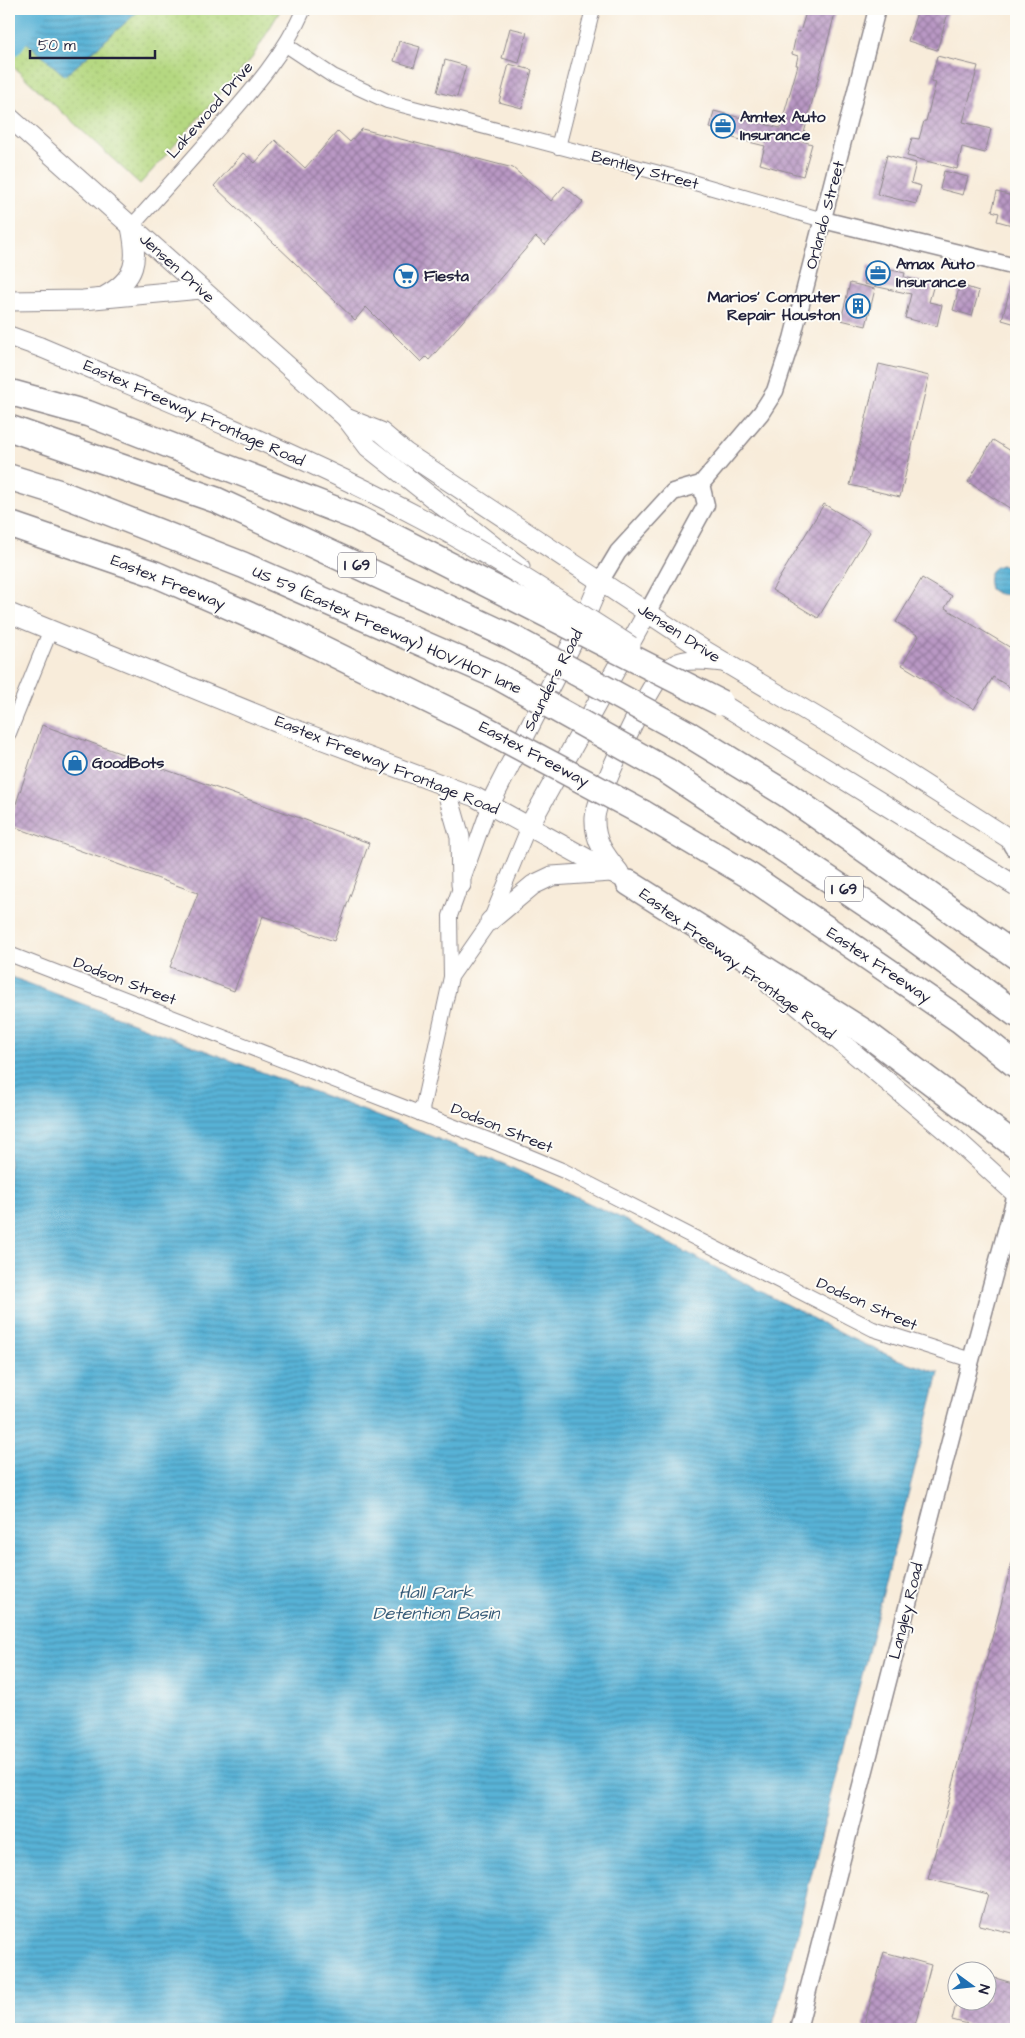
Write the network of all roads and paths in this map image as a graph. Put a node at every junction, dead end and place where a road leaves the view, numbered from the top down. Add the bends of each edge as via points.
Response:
1 (304, 9) edge
2 (593, 9) edge
3 (877, 9) edge
4 (286, 45) junction
5 (13, 120) edge
6 (558, 147) junction
7 (824, 220) junction
8 (131, 226) junction
9 (1016, 267) edge
10 (200, 289) junction
11 (103, 297) junction
12 (9, 301) edge
13 (9, 336) edge
14 (9, 392) edge
15 (346, 418) junction
16 (9, 428) edge
17 (9, 478) edge
18 (701, 484) junction
19 (9, 524) edge
20 (600, 582) junction
21 (9, 613) edge
22 (647, 613) junction
23 (583, 622) junction
24 (51, 629) junction
25 (724, 662) junction
26 (721, 703) junction
27 (9, 733) edge
28 (445, 785) junction
29 (490, 804) junction
30 (530, 826) junction
31 (1016, 843) edge
32 (622, 879) junction
33 (461, 885) junction
34 (1016, 886) edge
35 (490, 921) junction
36 (9, 954) edge
37 (1016, 956) edge
38 (451, 977) junction
39 (1016, 1014) edge
40 (1016, 1064) edge
41 (421, 1114) junction
42 (1016, 1146) edge
43 (1016, 1194) edge
44 (971, 1360) junction
45 (798, 2029) edge

1 - 4 street, Lakewood Drive
2 - 6 street
3 - 7 street, Orlando Street
4 - 6 street, Bentley Street via 333,76 387,101
4 - 8 street, Lakewood Drive via 242,102
5 - 8 main road, Jensen Drive
6 - 7 street, Bentley Street
7 - 9 street, Bentley Street
7 - 18 street, Orlando Street via 786,362 775,391 761,413
8 - 10 main road, Jensen Drive
8 - 11 main road via 135,247 132,271 129,278
10 - 11 main road
10 - 15 main road, Jensen Drive
11 - 12 main road
13 - 26 main road, Eastex Freeway Frontage Road, bridge via 248,435 421,518 541,589
14 - 26 highway, bridge via 89,414 355,517
15 - 20 main road, Jensen Drive via 381,432 406,453
15 - 23 main road, Jensen Drive via 368,447 546,587
16 - 37 highway, I 69, bridge via 216,500 511,637 690,735 786,794
17 - 39 highway, US 59 (Eastex Freeway) HOV/HOT lane / I 69, bridge via 57,492 243,565 497,676 667,771 875,910
18 - 20 street via 673,492 618,552
18 - 22 street via 706,504
19 - 40 highway, Eastex Freeway / I 69, bridge via 155,574 295,635 471,721 643,813 750,876 961,1021
20 - 22 main road, Jensen Drive
20 - 23 main road, Saunders Road
21 - 24 main road, Eastex Freeway Frontage Road
22 - 25 main road, Jensen Drive
22 - 30 main road, Saunders Road
23 - 29 main road, Saunders Road
24 - 27 street
24 - 28 main road, Eastex Freeway Frontage Road via 278,723
25 - 31 main road, Jensen Drive via 847,735
25 - 32 main road via 681,662 662,674 640,710 604,788 595,816 596,837 604,855
26 - 34 main road, Eastex Freeway Frontage Road, bridge
28 - 29 main road, Eastex Freeway Frontage Road
28 - 33 main road via 460,837
29 - 30 main road, Eastex Freeway Frontage Road
29 - 33 street, Saunders Road
30 - 32 main road, Eastex Freeway Frontage Road
30 - 35 street, Saunders Road
32 - 35 main road via 552,876 533,885
32 - 42 highway via 866,1033
32 - 43 main road, Eastex Freeway Frontage Road via 792,1001
33 - 38 street, Saunders Road via 450,916
35 - 38 street, Saunders Road
36 - 41 street, Dodson Street
38 - 41 street, Saunders Road
41 - 44 street, Dodson Street via 564,1171 873,1329
43 - 44 street, Langley Road
44 - 45 street, Langley Road

